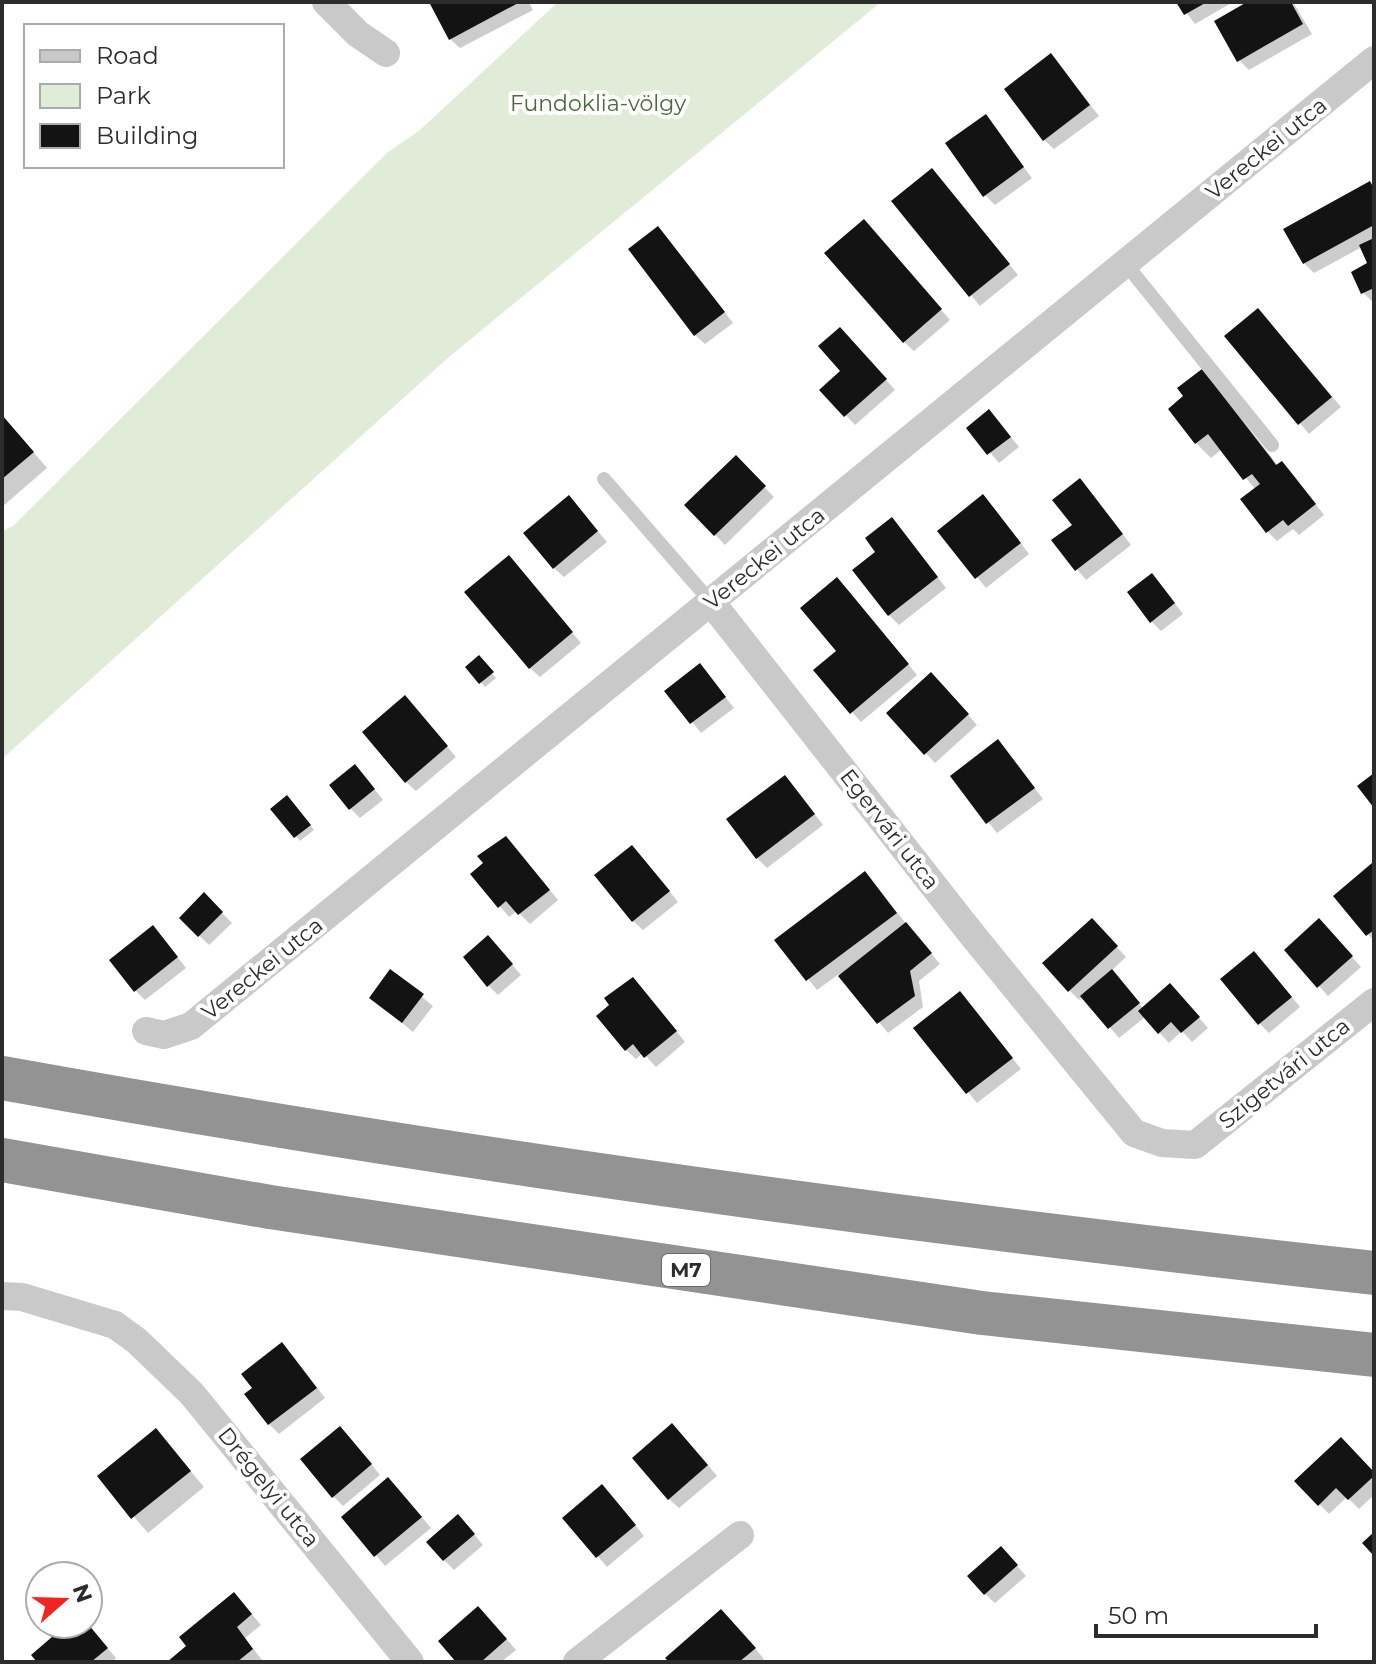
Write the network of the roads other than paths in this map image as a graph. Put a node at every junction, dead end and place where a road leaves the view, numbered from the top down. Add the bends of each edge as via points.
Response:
1 (326, 2) edge
2 (386, 53) dead end
3 (1374, 60) edge
4 (1125, 263) junction
5 (1272, 445) dead end
6 (604, 479) dead end
7 (711, 602) junction
8 (1374, 1002) edge
9 (146, 1031) dead end
10 (2, 1078) edge
11 (1195, 1145) joint
12 (2, 1160) edge
13 (1374, 1273) edge
14 (2, 1296) edge
15 (1374, 1355) edge
16 (740, 1535) dead end
17 (410, 1662) edge
18 (577, 1662) edge

1 - 2 street
3 - 4 street, Vereckei utca
4 - 5 lane
4 - 7 street, Vereckei utca
6 - 7 lane, Egervári utca
7 - 9 street, Vereckei utca via 191,1026 164,1035
7 - 11 street, Egervári utca via 1134,1133 1162,1143
8 - 11 street, Szigetvári utca
10 - 13 highway via 599,1176
12 - 15 highway, M7 via 270,1207 982,1313
14 - 17 street, Drégelyi utca via 22,1297 115,1325 137,1341 192,1394
16 - 18 street

